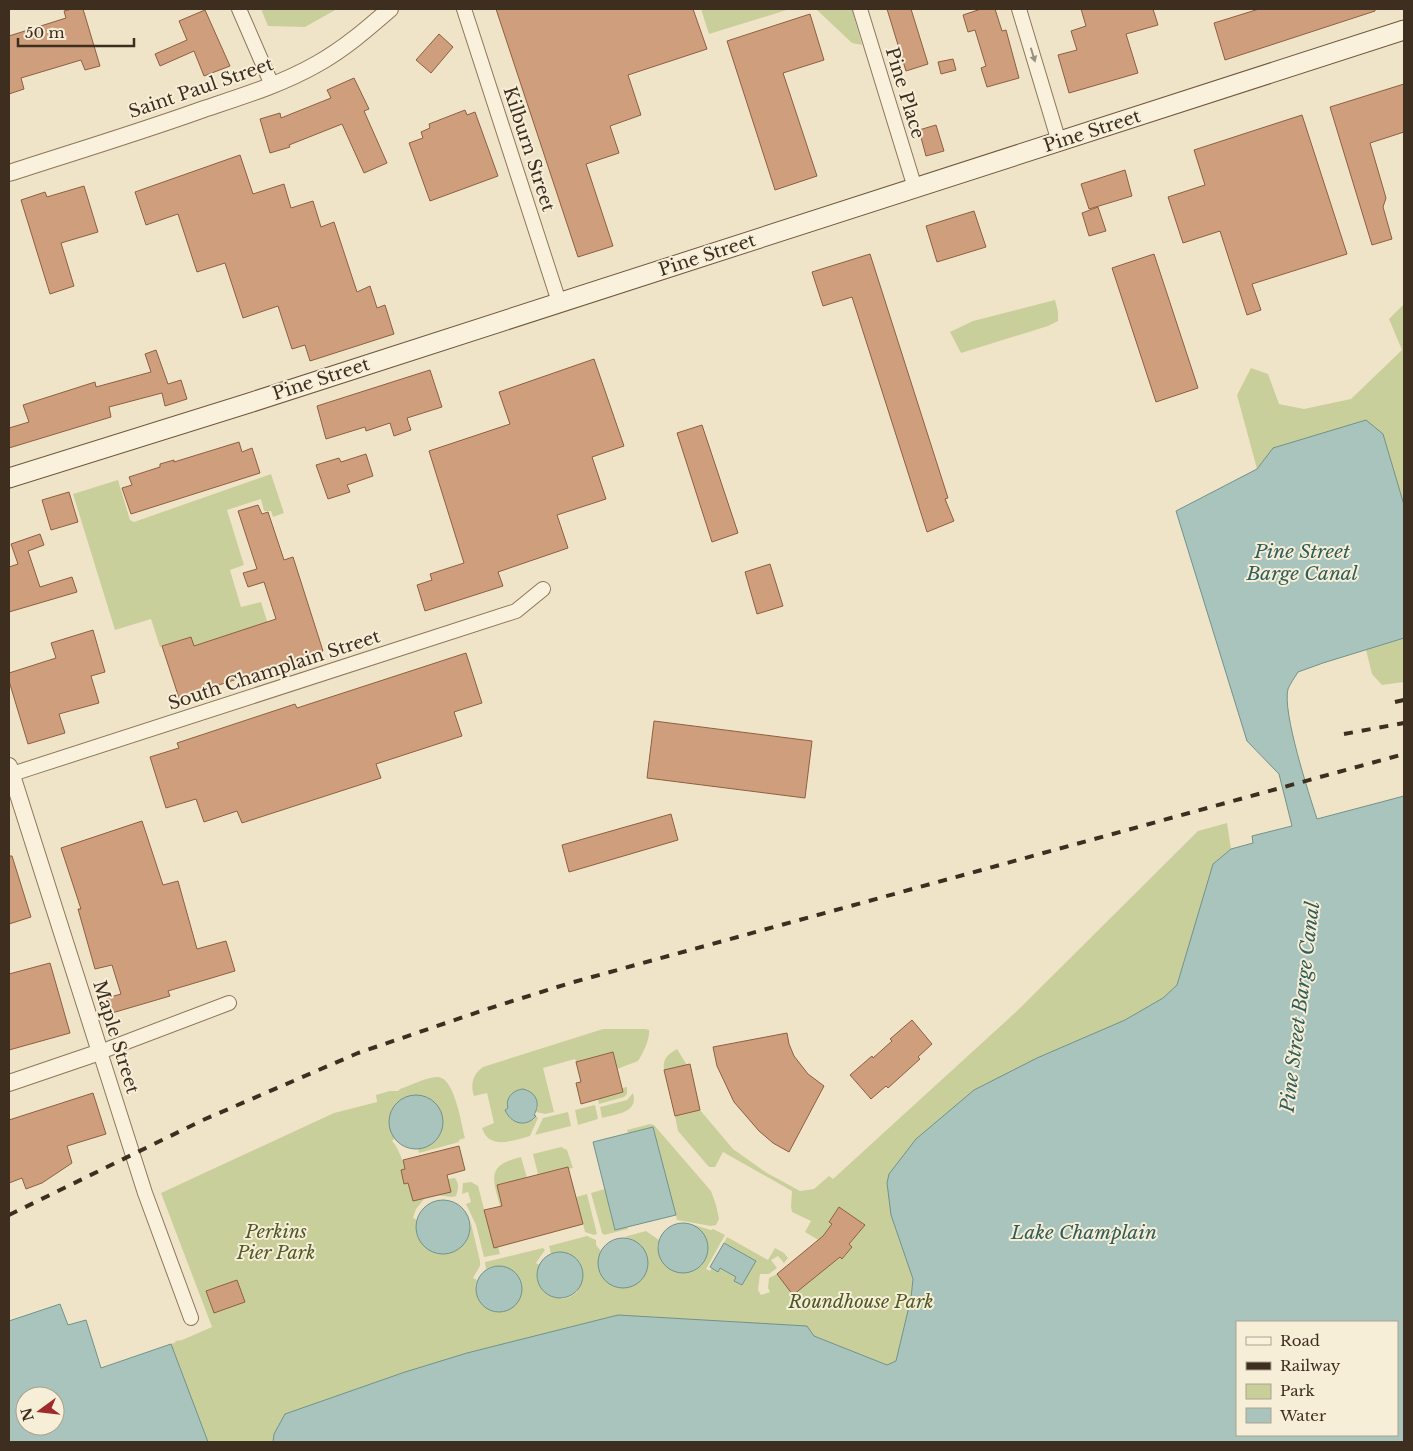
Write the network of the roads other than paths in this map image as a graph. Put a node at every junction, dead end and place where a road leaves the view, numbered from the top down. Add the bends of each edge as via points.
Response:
1 (239, 9) edge
2 (390, 9) edge
3 (464, 9) edge
4 (860, 9) edge
5 (1019, 9) edge
6 (1404, 30) edge
7 (272, 85) junction
8 (1059, 142) junction
9 (9, 173) edge
10 (915, 188) junction
11 (559, 302) junction
12 (9, 478) edge
13 (543, 589) dead end
14 (10, 772) edge
15 (229, 1003) dead end
16 (100, 1052) junction
17 (9, 1082) edge
18 (191, 1318) dead end

1 - 7 street
2 - 7 street, Saint Paul Street via 318,64
3 - 11 street, Kilburn Street
4 - 10 street, Pine Place
5 -> 8 street
6 - 8 main road, Pine Street
7 - 9 street, Saint Paul Street
8 - 10 main road, Pine Street
10 - 11 main road, Pine Street
11 - 12 main road, Pine Street
13 - 14 street, South Champlain Street via 516,611
14 - 16 street, Maple Street
15 - 16 street
16 - 17 street
16 - 18 street, Maple Street via 145,1193

